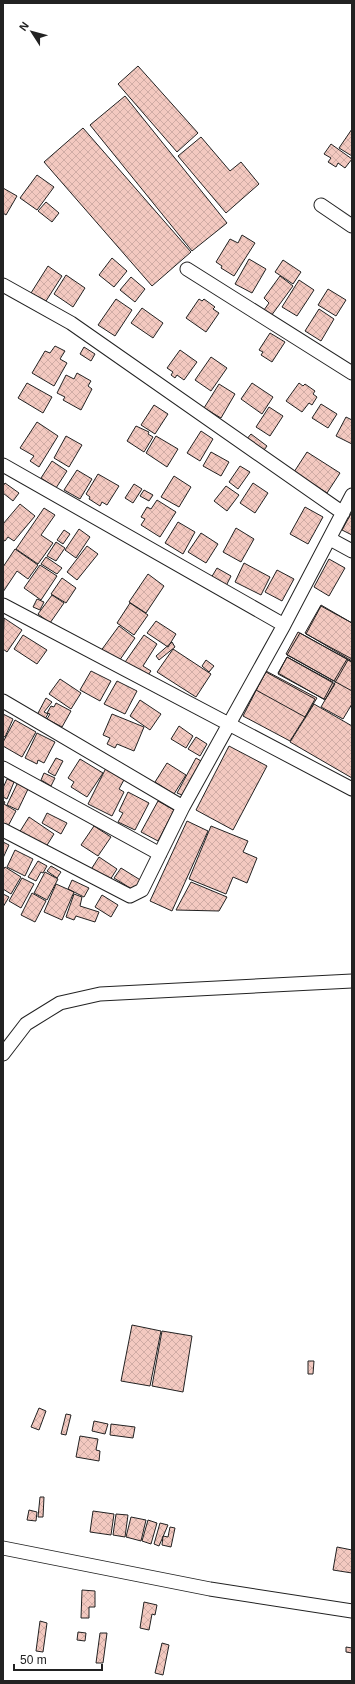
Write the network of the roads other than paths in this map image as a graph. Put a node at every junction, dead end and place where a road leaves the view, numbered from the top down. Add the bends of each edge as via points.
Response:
1 (321, 205) dead end
2 (351, 222) edge
3 (187, 269) dead end
4 (3, 285) edge
5 (352, 373) edge
6 (3, 465) edge
7 (352, 495) edge
8 (343, 513) junction
9 (330, 539) junction
10 (352, 550) edge
11 (3, 605) edge
12 (284, 625) junction
13 (3, 701) edge
14 (230, 724) junction
15 (3, 768) edge
16 (352, 789) edge
17 (183, 807) junction
18 (3, 830) edge
19 (160, 854) junction
20 (352, 981) edge
21 (3, 1054) edge
22 (3, 1548) edge
23 (352, 1611) edge

1 - 2 street
3 - 5 street
4 - 8 street via 71,323
6 - 12 street
7 - 8 street
8 - 9 street
9 - 10 street
9 - 12 street
11 - 14 street
12 - 14 street
13 - 17 street
14 - 16 street
14 - 17 street
15 - 19 street
17 - 19 street
18 - 19 street via 130,896 142,890
20 - 21 street via 100,994 60,1003 26,1024
22 - 23 street via 210,1589

